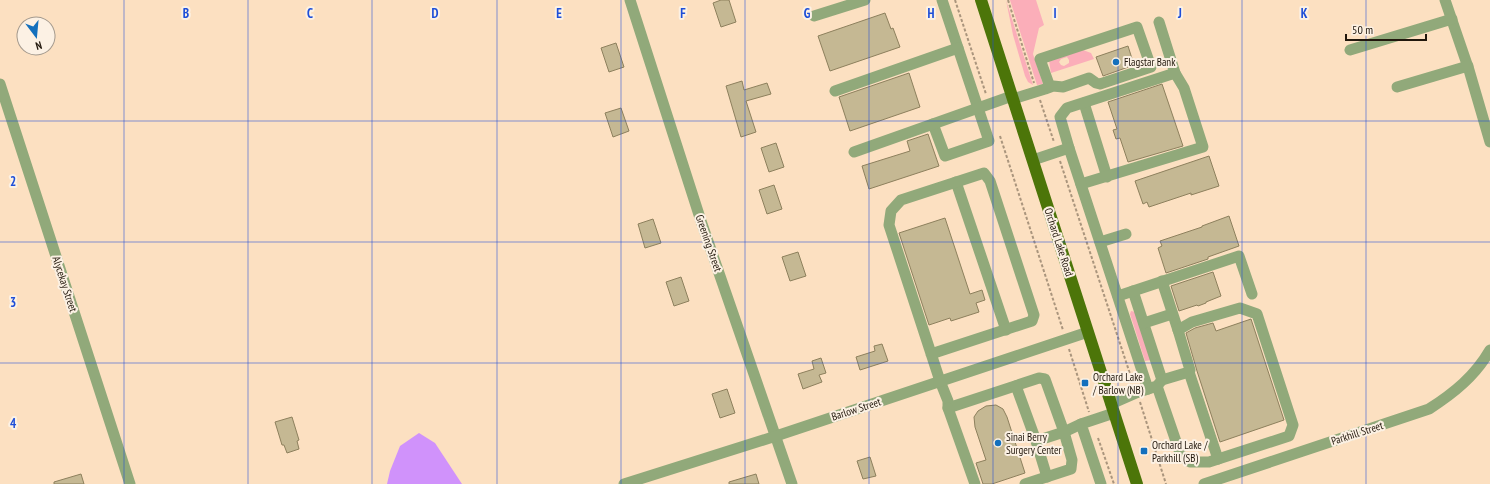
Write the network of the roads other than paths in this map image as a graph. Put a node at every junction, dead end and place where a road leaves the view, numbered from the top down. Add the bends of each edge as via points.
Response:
1 (630, 0) edge
2 (865, 0) edge
3 (942, 0) edge
4 (981, 0) edge
5 (1445, 0) edge
6 (814, 16) dead end
7 (1452, 19) junction
8 (1159, 22) dead end
9 (958, 48) junction
10 (1350, 50) dead end
11 (1468, 66) junction
12 (1175, 73) junction
13 (0, 84) edge
14 (1050, 87) junction
15 (1397, 87) dead end
16 (835, 91) dead end
17 (1013, 97) junction
18 (1084, 103) junction
19 (984, 106) junction
20 (933, 124) junction
21 (1490, 142) edge
22 (1069, 148) junction
23 (854, 152) dead end
24 (1033, 160) junction
25 (1107, 177) junction
26 (956, 182) junction
27 (1081, 184) junction
28 (1126, 234) dead end
29 (1100, 242) junction
30 (1162, 282) junction
31 (1134, 291) junction
32 (1252, 294) dead end
33 (1118, 296) junction
34 (1172, 314) junction
35 (1144, 323) junction
36 (1006, 330) junction
37 (1178, 330) junction
38 (1088, 332) junction
39 (1490, 350) edge
40 (931, 354) junction
41 (1189, 372) junction
42 (940, 381) junction
43 (1156, 385) junction
44 (1016, 386) junction
45 (948, 408) junction
46 (1113, 409) junction
47 (1087, 422) junction
48 (1064, 432) junction
49 (776, 436) junction
50 (1036, 441) junction
51 (1218, 459) junction
52 (1046, 477) junction
53 (130, 484) edge
54 (624, 484) edge
55 (792, 484) edge
56 (975, 484) edge
57 (1024, 484) edge
58 (1101, 484) edge
59 (1137, 484) edge
60 (1204, 484) edge

1 - 49 street, Greening Street via 701,221
2 - 6 street
3 - 9 street
4 - 17 main road, Orchard Lake Road
5 - 7 street
7 - 10 street
7 - 11 street
8 - 12 street
9 - 16 street
9 - 19 street
11 - 15 street
11 - 21 street
12 - 18 street
12 - 25 street via 1184,88 1203,147
13 - 53 street, Alycekay Street
14 - 14 street via 1063,87 1089,78 1100,84 1151,67 1138,26 1040,59
14 - 17 street
17 - 19 street
17 - 24 main road, Orchard Lake Road
18 - 22 street via 1067,108 1060,117
18 - 25 street
19 - 20 street
19 - 20 street via 989,141 945,156
20 - 23 street
22 - 24 street
22 - 27 street
24 - 38 main road, Orchard Lake Road
25 - 27 street
26 - 36 street
26 - 36 street via 984,173 993,189 1034,315 1032,321
26 - 40 street via 901,200 891,211 889,225
27 - 29 street
28 - 29 street
29 - 33 street
30 - 31 street
30 - 32 street via 1239,256
30 - 34 street
31 - 33 street
31 - 35 street
33 - 43 street
34 - 35 street
34 - 37 street
35 - 43 street
36 - 40 street
37 - 41 street
37 - 51 street via 1192,322 1240,308 1257,314 1293,425 1289,436
38 - 42 street, Barlow Street
38 - 46 main road, Orchard Lake Road
39 - 60 street, Parkhill Street via 1471,377 1449,397 1428,409
40 - 42 street
41 - 43 street
41 - 51 street
42 - 45 street
42 - 49 street, Barlow Street
43 - 46 street via 1136,393
43 - 51 street via 1181,456 1190,462 1209,462
44 - 45 street
44 - 48 street via 1039,378 1045,379
44 - 50 street
45 - 56 street
46 - 47 street
46 - 59 main road, Orchard Lake Road
47 - 48 street
47 - 58 street
48 - 50 street
48 - 52 street via 1072,460 1071,468
49 - 54 street, Barlow Street
49 - 55 street, Greening Street
50 - 52 street
52 - 57 street

